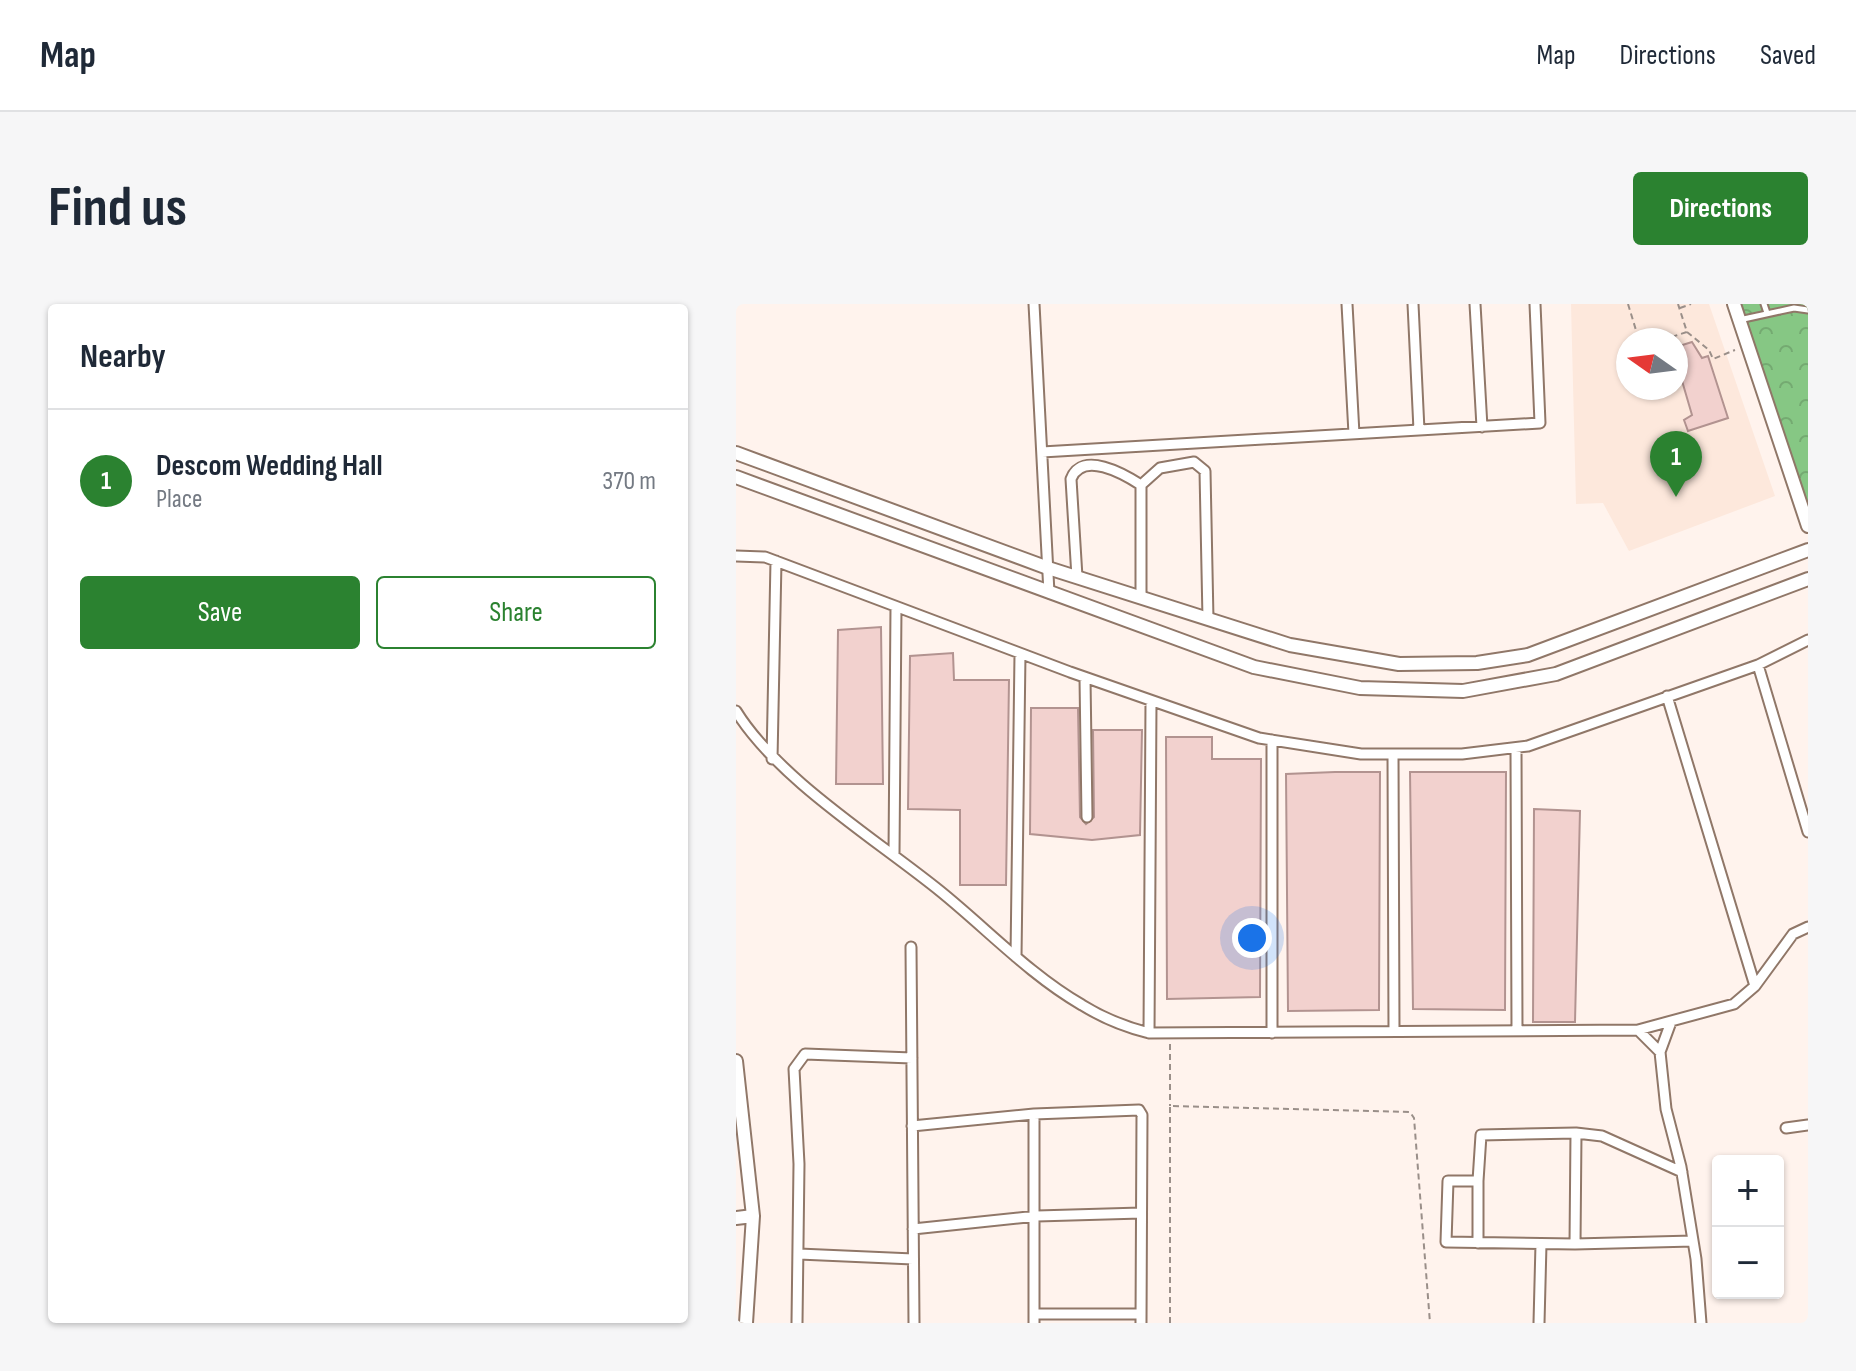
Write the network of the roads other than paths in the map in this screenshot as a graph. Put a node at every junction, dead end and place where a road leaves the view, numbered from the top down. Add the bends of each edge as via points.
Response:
1 (1034, 304) edge
2 (1347, 304) edge
3 (1413, 304) edge
4 (1475, 304) edge
5 (1535, 304) edge
6 (1734, 304) edge
7 (1764, 304) edge
8 (1808, 310) edge
9 (1767, 313) junction
10 (1739, 320) junction
11 (1482, 427) junction
12 (1419, 430) junction
13 (1354, 434) junction
14 (1042, 452) junction
15 (736, 453) edge
16 (736, 477) edge
17 (1141, 485) junction
18 (1808, 526) edge
19 (1808, 550) edge
20 (736, 556) edge
21 (776, 561) junction
22 (1048, 568) junction
23 (1077, 577) junction
24 (1808, 579) edge
25 (1049, 593) junction
26 (1141, 597) junction
27 (896, 607) junction
28 (1208, 619) junction
29 (1808, 640) edge
30 (1020, 654) junction
31 (1758, 665) junction
32 (1085, 678) junction
33 (1667, 696) junction
34 (1151, 702) junction
35 (736, 711) edge
36 (1272, 740) junction
37 (1516, 748) junction
38 (1393, 754) junction
39 (772, 759) junction
40 (1087, 817) dead end
41 (1808, 832) edge
42 (894, 854) junction
43 (1808, 927) edge
44 (911, 947) dead end
45 (1016, 957) junction
46 (1755, 986) junction
47 (1671, 1022) junction
48 (1638, 1030) junction
49 (1394, 1031) junction
50 (1517, 1031) junction
51 (1149, 1033) junction
52 (1272, 1033) junction
53 (1660, 1052) junction
54 (912, 1058) junction
55 (736, 1061) edge
56 (1034, 1114) junction
57 (1808, 1125) edge
58 (912, 1126) junction
59 (1786, 1128) dead end
60 (1576, 1133) junction
61 (1681, 1169) junction
62 (1478, 1181) junction
63 (1141, 1213) junction
64 (753, 1216) junction
65 (1037, 1216) junction
66 (736, 1218) edge
67 (913, 1229) junction
68 (1693, 1241) junction
69 (1478, 1243) junction
70 (1541, 1244) junction
71 (1575, 1244) junction
72 (799, 1254) junction
73 (913, 1259) junction
74 (1034, 1318) edge
75 (1141, 1318) edge
76 (1698, 1321) edge
77 (746, 1323) edge
78 (797, 1323) edge
79 (914, 1323) edge
80 (1539, 1323) edge

1 - 14 street
2 - 13 street
3 - 12 street
4 - 11 street
5 - 11 street via 1540,423
6 - 10 street
7 - 9 lane
8 - 9 lane
9 - 10 lane
10 - 18 street
11 - 12 street
12 - 13 street
13 - 14 street
14 - 22 street
15 - 22 street
16 - 25 street
17 - 23 street via 1100,466 1074,472
17 - 26 street
17 - 28 street via 1160,468 1194,462 1205,471
19 - 28 street via 1528,655 1477,663 1399,664 1290,645
20 - 21 street
21 - 27 street
21 - 39 street
22 - 23 street
22 - 25 street
23 - 26 street
24 - 25 street via 1608,658 1556,674 1463,691 1360,688 1254,667
26 - 28 street
27 - 30 street
27 - 42 street
29 - 31 street
30 - 32 street
30 - 45 street
31 - 33 street
31 - 41 street
32 - 34 street
32 - 40 street
33 - 37 street
33 - 46 street
34 - 36 street
34 - 51 street
35 - 39 street
36 - 38 street
36 - 52 street
37 - 38 street
37 - 50 street
38 - 49 street
39 - 42 street
42 - 45 street
43 - 46 street via 1793,934
44 - 54 street
45 - 51 street via 1080,1004
46 - 47 street via 1734,1004
47 - 48 street
47 - 53 street
48 - 50 street
48 - 53 street
49 - 50 street
49 - 52 street
51 - 52 street
53 - 61 street via 1666,1109
54 - 58 street
54 - 72 street via 805,1054 794,1069
55 - 64 street
56 - 58 street
56 - 63 street via 1139,1110
56 - 65 street
57 - 59 street
58 - 67 street
60 - 61 street via 1602,1136
60 - 62 street via 1481,1135
60 - 71 street
61 - 68 street
62 - 69 street
62 - 69 street via 1448,1181 1446,1242
63 - 65 street
63 - 75 street
64 - 66 street
64 - 77 street
65 - 67 street
65 - 74 street
67 - 73 street
68 - 71 street
68 - 76 street
69 - 70 street
70 - 71 street
70 - 80 street
72 - 73 street
72 - 78 street
73 - 79 street
74 - 75 street

